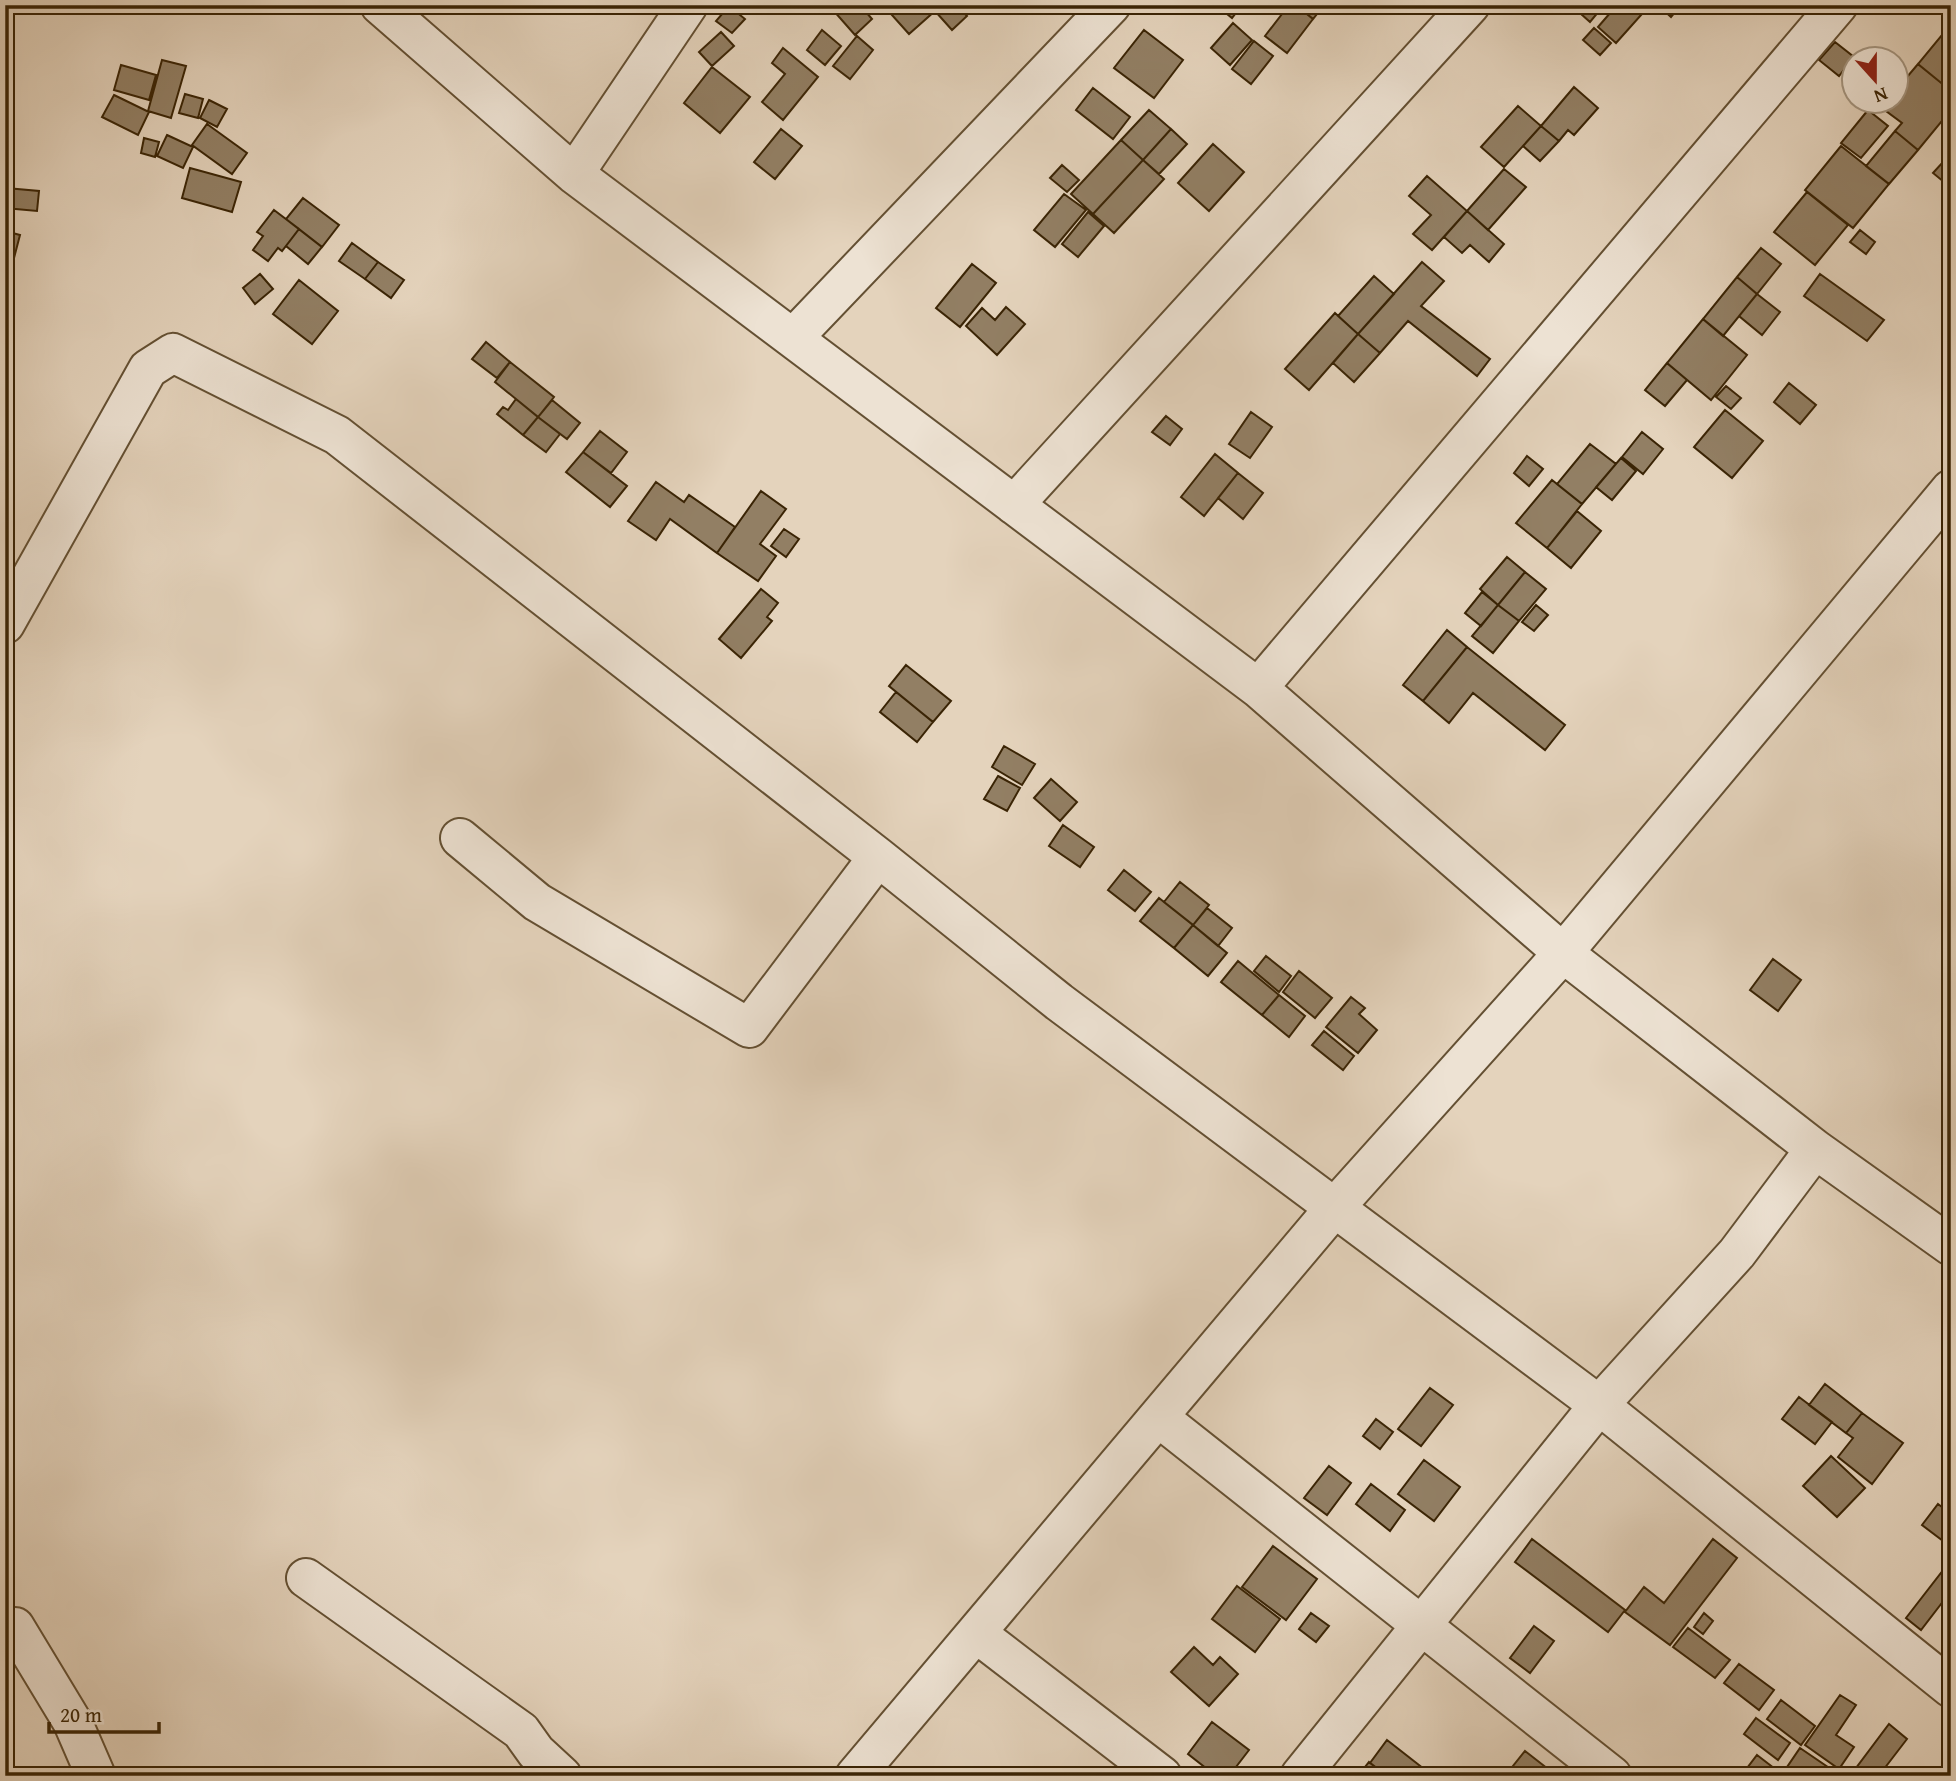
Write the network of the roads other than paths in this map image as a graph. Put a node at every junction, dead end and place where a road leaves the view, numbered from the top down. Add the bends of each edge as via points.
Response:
1 (380, 5) edge
2 (688, 5) edge
3 (1111, 5) edge
4 (1470, 5) edge
5 (1838, 5) edge
6 (575, 174) junction
7 (793, 338) junction
8 (1951, 489) edge
9 (1014, 505) junction
10 (5, 624) edge
11 (1258, 688) junction
12 (460, 838) dead end
13 (878, 857) junction
14 (1563, 953) junction
15 (1815, 1149) junction
16 (1336, 1206) junction
17 (1951, 1246) edge
18 (1599, 1405) junction
19 (1158, 1417) junction
20 (306, 1578) dead end
21 (1422, 1625) junction
22 (15, 1628) dead end
23 (976, 1633) junction
24 (1951, 1688) edge
25 (96, 1776) edge
26 (562, 1776) edge
27 (855, 1776) edge
28 (1163, 1776) edge
29 (1300, 1776) edge
30 (1612, 1776) edge

1 - 6 street
2 - 6 street
3 - 7 street
4 - 9 street
5 - 11 street
6 - 7 street
7 - 9 street
8 - 14 street
9 - 11 street
10 - 13 street via 148,369 173,353 337,435
11 - 14 street
12 - 13 street via 537,902 749,1028
13 - 16 street via 1059,1002
14 - 15 street
14 - 16 street
15 - 17 street
15 - 18 street via 1737,1253
16 - 18 street
16 - 19 street
18 - 21 street
18 - 24 street
19 - 21 street
19 - 23 street
20 - 26 street via 521,1731
21 - 29 street
21 - 30 street
22 - 25 street via 73,1723
23 - 27 street
23 - 28 street

